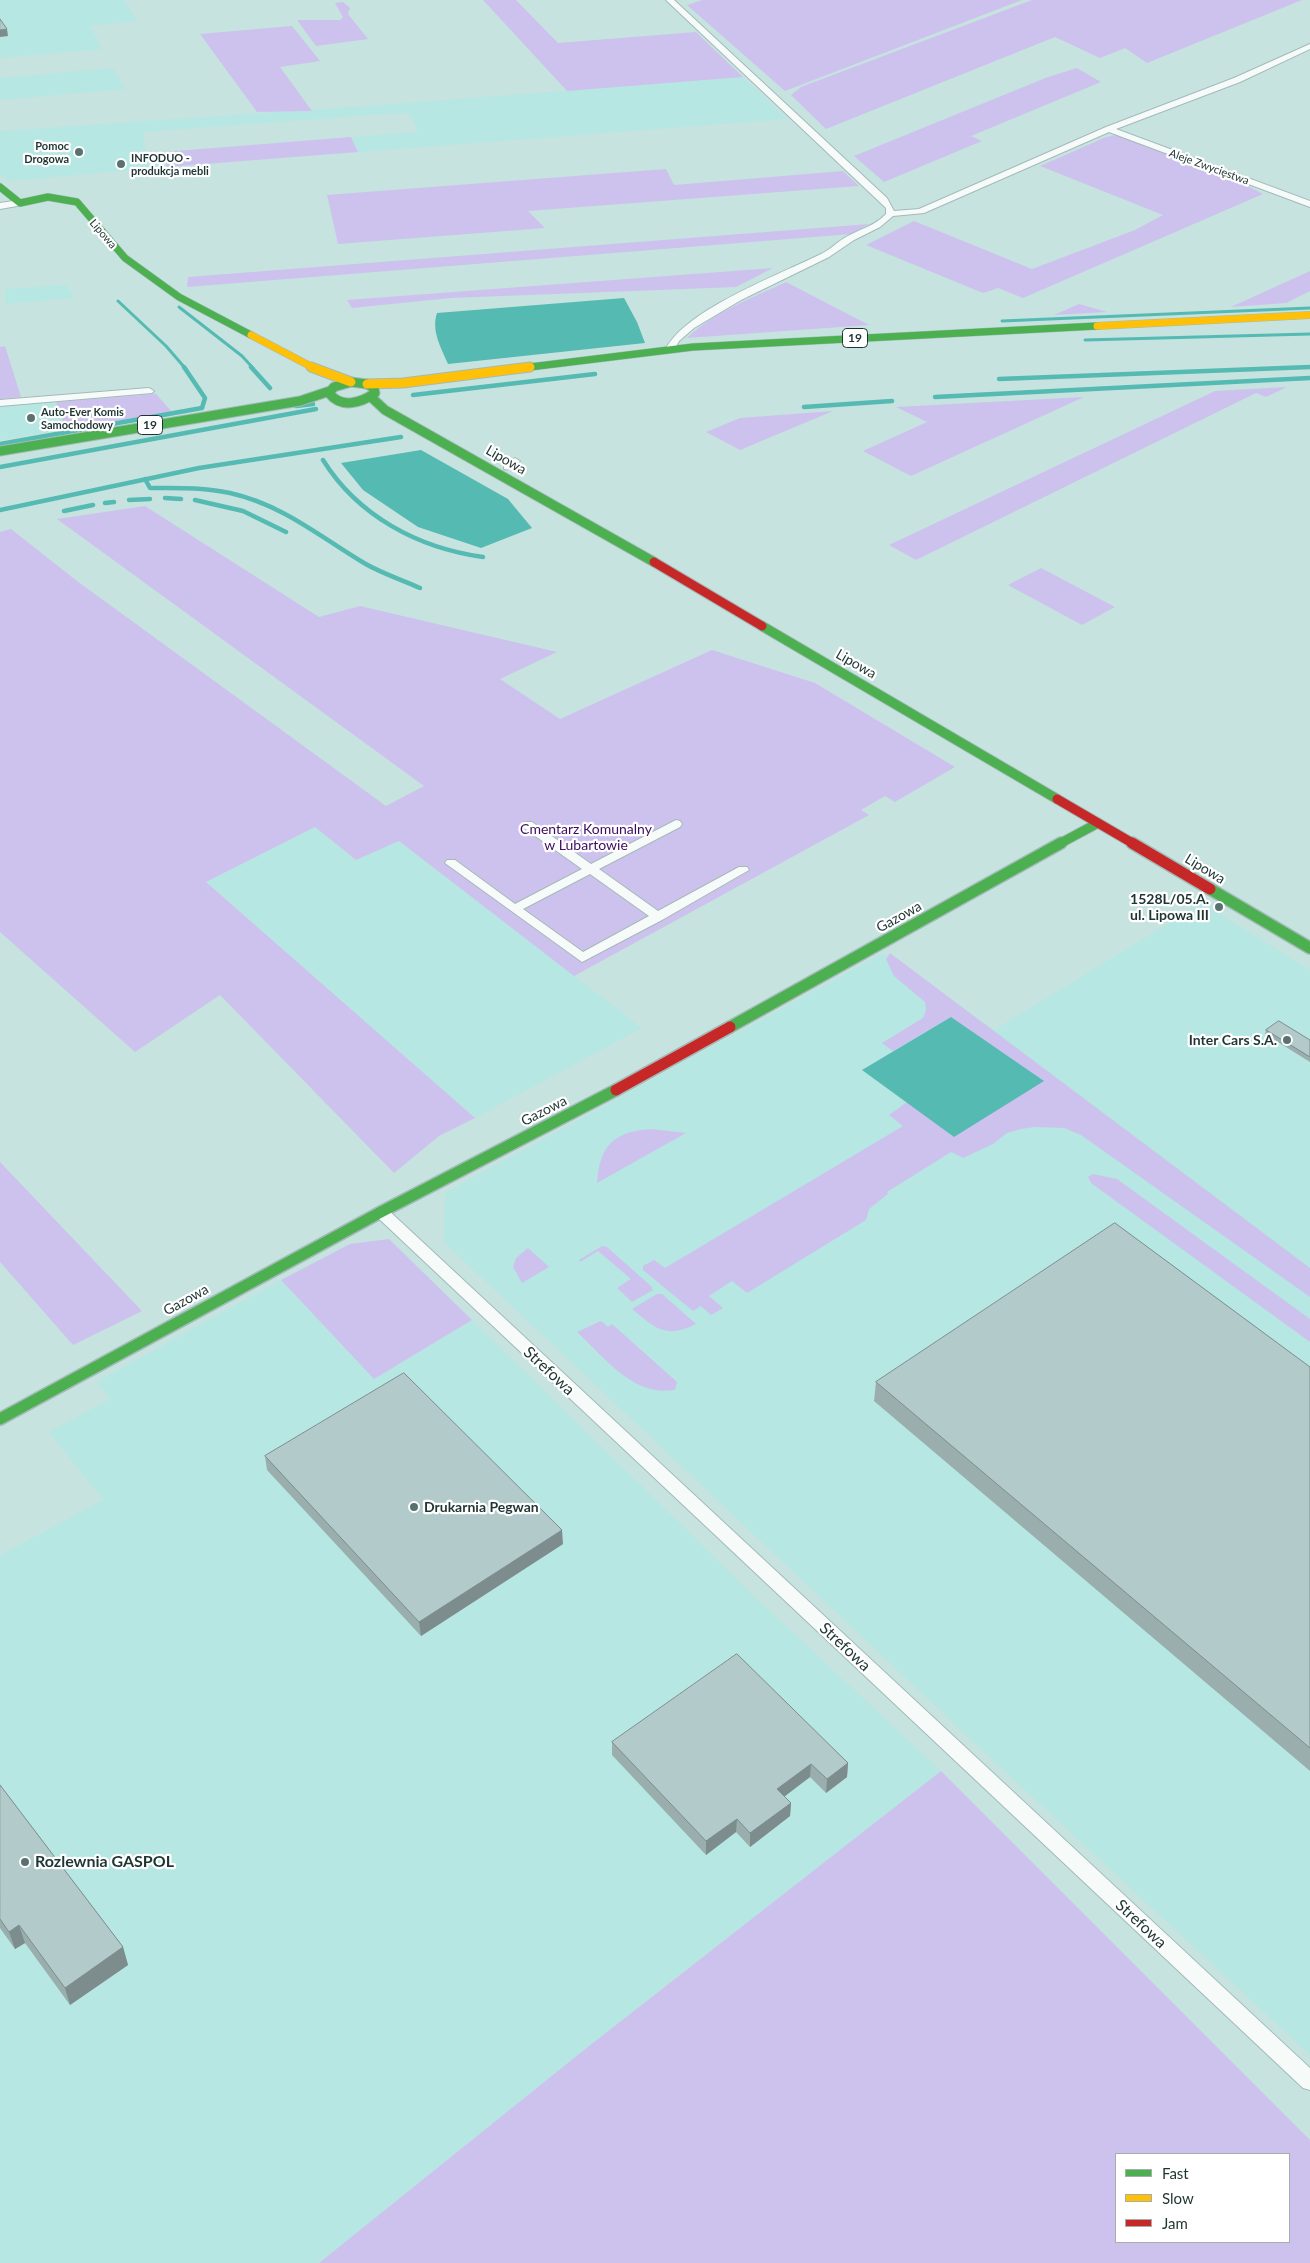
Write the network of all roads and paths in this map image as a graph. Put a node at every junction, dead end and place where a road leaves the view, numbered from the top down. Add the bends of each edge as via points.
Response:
1 (670, 0) edge
2 (1310, 46) edge
3 (1109, 129) junction
4 (0, 187) edge
5 (20, 202) junction
6 (1310, 204) edge
7 (0, 206) edge
8 (890, 214) junction
9 (208, 313) junction
10 (1310, 315) edge
11 (670, 350) junction
12 (351, 382) junction
13 (149, 391) dead end
14 (371, 391) junction
15 (332, 393) junction
16 (351, 402) junction
17 (0, 403) edge
18 (385, 410) junction
19 (0, 451) edge
20 (1098, 823) junction
21 (676, 824) dead end
22 (528, 825) dead end
23 (452, 863) dead end
24 (592, 870) junction
25 (743, 870) dead end
26 (514, 909) junction
27 (658, 916) junction
28 (1310, 948) edge
29 (381, 1212) junction
30 (0, 1419) edge
31 (1310, 2082) edge

1 - 8 street via 884,200
2 - 3 street via 1237,80
3 - 6 street, Aleje Zwycięstwa
3 - 8 street via 921,211
4 - 5 main road
5 - 7 street
5 - 9 main road, Lipowa via 48,197 77,202 120,253 139,270
8 - 11 street via 878,226 849,239 828,254 700,318 672,341
9 - 12 main road via 323,373
9 - 15 main road, Lipowa
10 - 11 main road, 19
11 - 14 main road, 19 via 403,383
12 - 14 main road, 19
12 - 15 main road, 19 via 339,384
13 - 17 street
14 - 16 main road, Lipowa / 19
14 - 18 main road, Lipowa
15 - 16 main road, Lipowa / 19
15 - 19 main road, 19
16 - 18 main road, Lipowa
18 - 20 main road, Lipowa via 566,511
20 - 28 main road, Lipowa
20 - 29 main road, Gazowa via 579,1110
21 - 24 street
22 - 24 street
23 - 26 street
24 - 26 street
24 - 27 street
25 - 27 street
26 - 27 street via 582,958
29 - 30 main road, Gazowa
29 - 31 street, Strefowa

